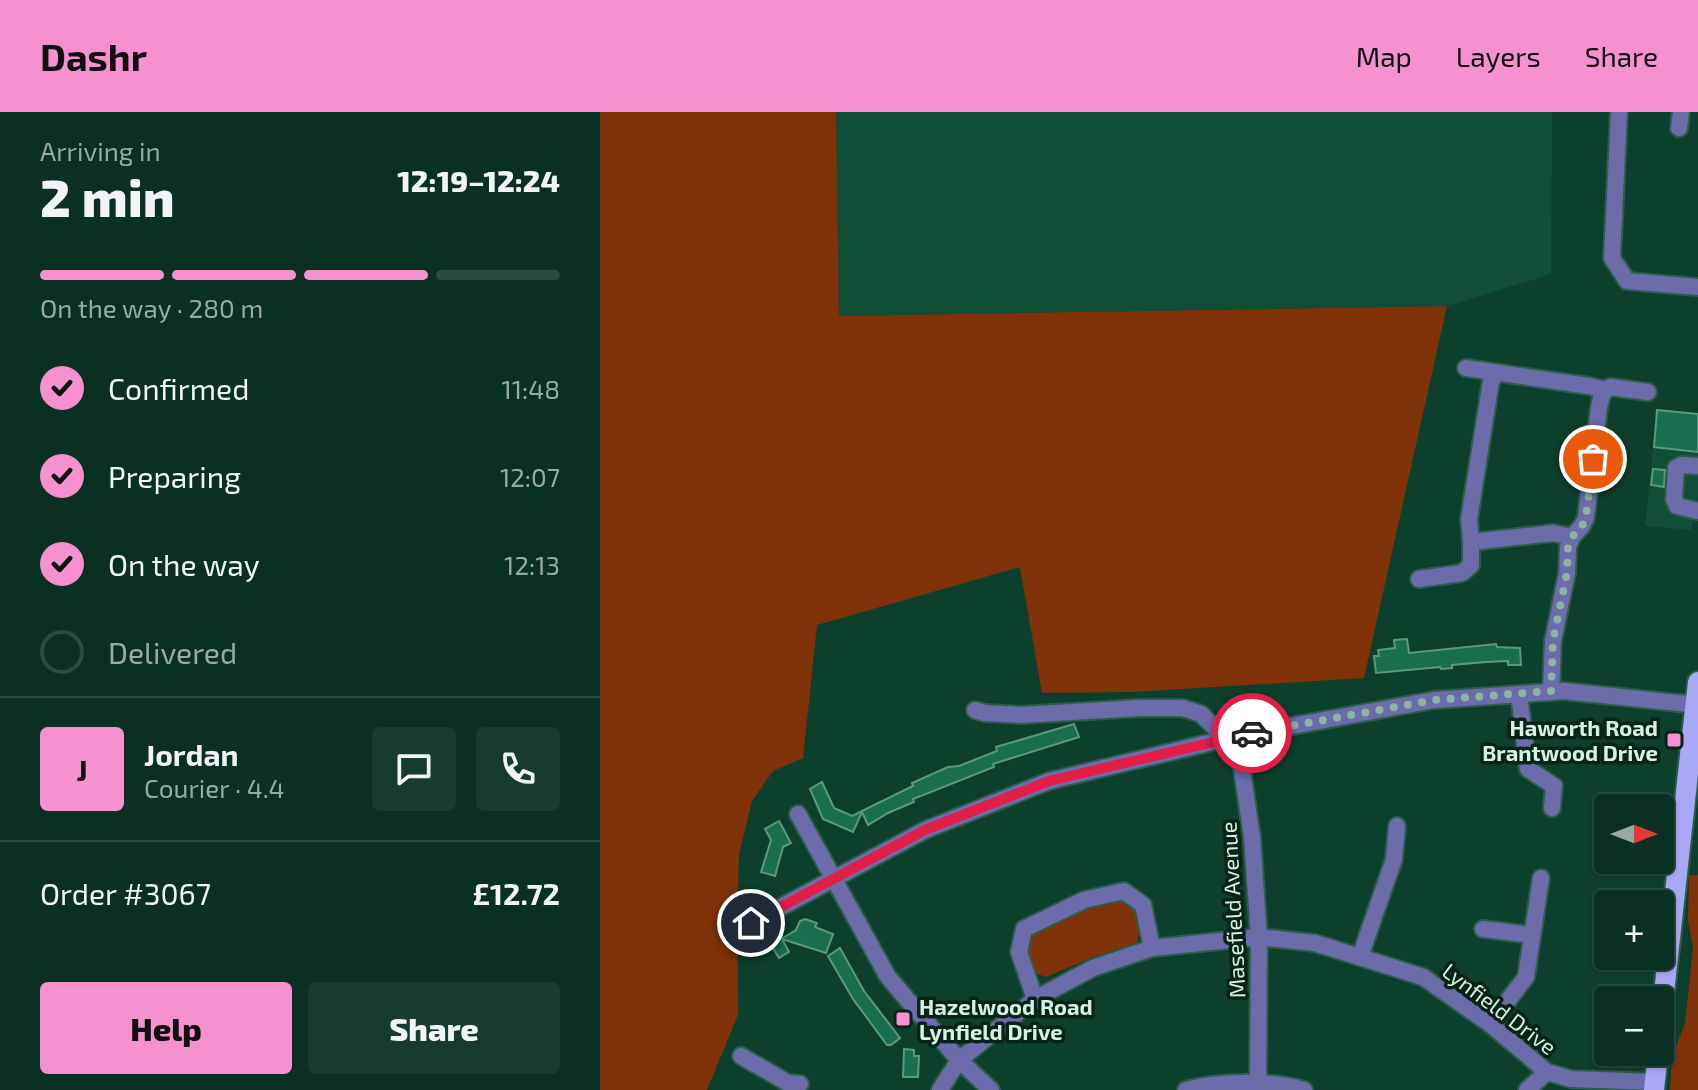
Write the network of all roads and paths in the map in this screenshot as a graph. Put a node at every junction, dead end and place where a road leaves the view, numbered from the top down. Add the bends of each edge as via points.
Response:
1 (1619, 112) edge
2 (1698, 287) edge
3 (1466, 368) dead end
4 (1497, 373) junction
5 (1606, 390) junction
6 (1648, 392) dead end
7 (1698, 466) edge
8 (1698, 511) edge
9 (1572, 537) junction
10 (1471, 542) junction
11 (1419, 579) dead end
12 (1698, 682) edge
13 (1551, 691) junction
14 (1519, 694) junction
15 (1697, 705) edge
16 (975, 710) dead end
17 (1232, 737) junction
18 (1552, 808) dead end
19 (798, 814) dead end
20 (1397, 826) dead end
21 (1541, 878) dead end
22 (834, 879) junction
23 (751, 923) dead end
24 (1483, 929) dead end
25 (1532, 935) junction
26 (1259, 937) junction
27 (1152, 948) junction
28 (1360, 957) junction
29 (1665, 986) edge
30 (1035, 999) junction
31 (1490, 1024) junction
32 (741, 1056) dead end
33 (959, 1060) junction
34 (1656, 1066) edge
35 (1547, 1072) junction
36 (1258, 1083) junction
37 (789, 1085) edge
38 (1654, 1086) edge
39 (940, 1090) edge
40 (991, 1090) edge
41 (1186, 1090) edge
42 (1304, 1090) edge
43 (1527, 1090) edge

1 - 2 street via 1612,258 1627,281
3 - 4 street
4 - 5 street
4 - 10 street via 1491,381 1469,519
5 - 6 street
5 - 9 street via 1600,399 1586,517
7 - 8 street via 1676,468 1674,499 1677,506
9 - 10 street via 1553,533
9 - 13 street via 1553,641
10 - 11 street via 1471,565 1462,573
12 - 15 main road
13 - 14 street
13 - 15 street
14 - 17 street via 1434,700
14 - 18 street via 1528,769 1554,786
15 - 29 main road
16 - 17 street via 1021,715 1183,708 1201,714
17 - 22 street via 1049,781 925,830
17 - 26 street, Masefield Avenue via 1252,837
19 - 22 street
20 - 28 street via 1394,859
21 - 25 street
22 - 23 street
22 - 33 street via 888,977
24 - 25 street
25 - 31 street via 1526,977
26 - 27 street, Lynfield Drive
26 - 28 street, Lynfield Drive via 1315,943
26 - 36 street, Masefield Avenue
27 - 30 street, Lynfield Drive via 1093,968
27 - 30 street via 1143,905 1124,891 1084,900 1024,929 1019,952
28 - 31 street, Lynfield Drive via 1423,977
30 - 33 street, Lynfield Drive
31 - 35 street, Lynfield Drive
32 - 37 street
33 - 39 street, Lynfield Drive
33 - 40 street
34 - 38 main road
35 - 38 street, Lynfield Drive
35 - 43 street
36 - 41 street
36 - 42 street

